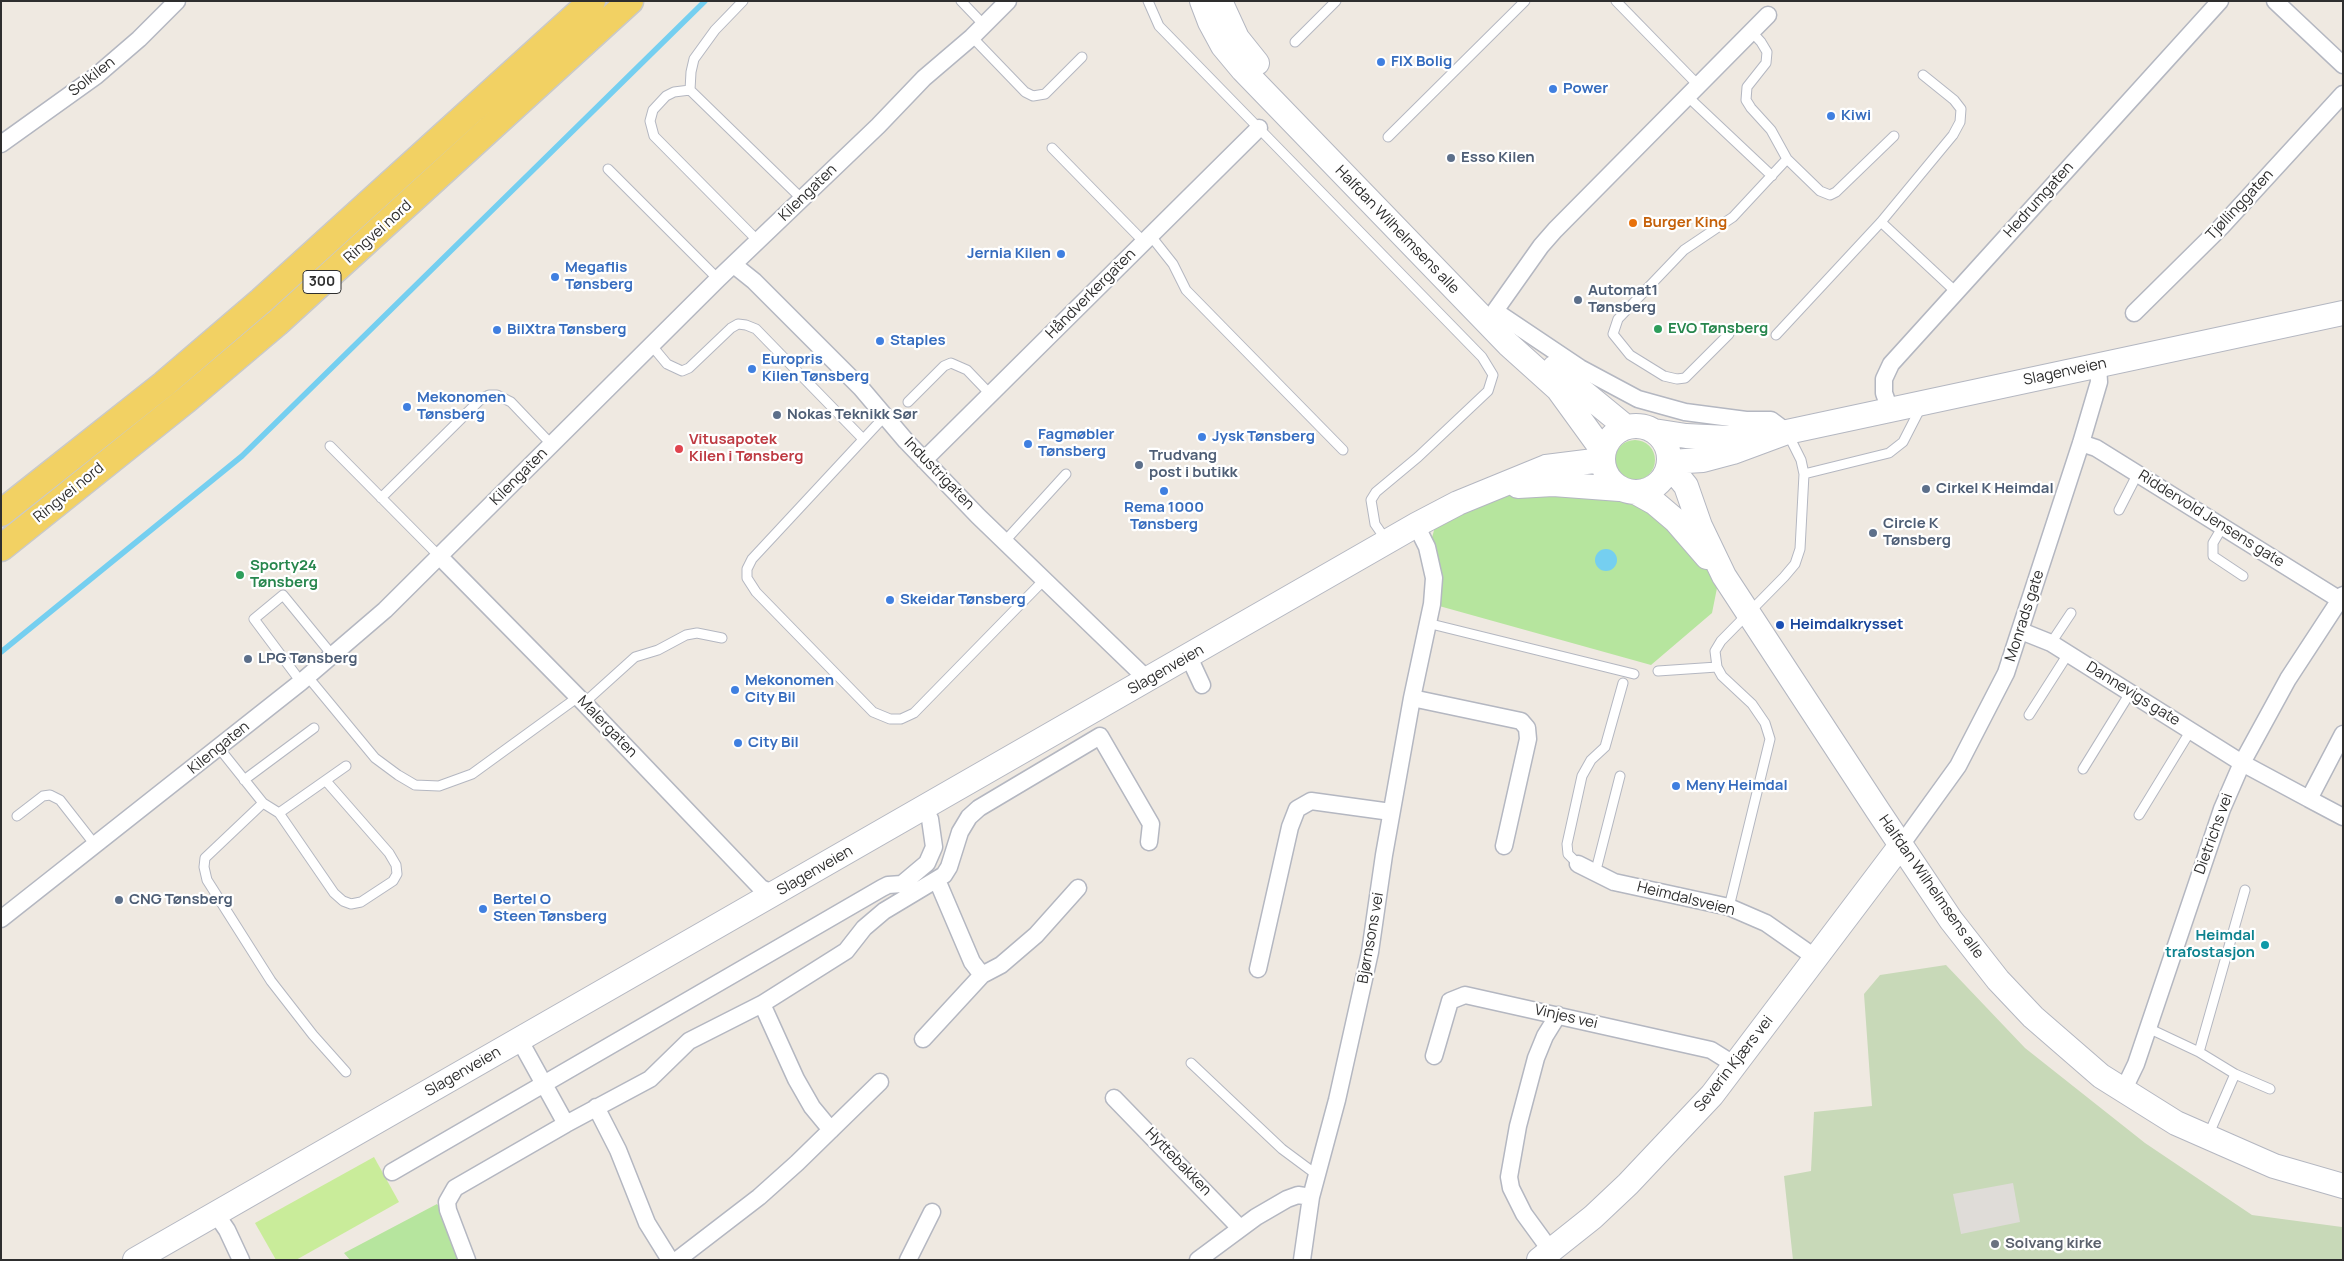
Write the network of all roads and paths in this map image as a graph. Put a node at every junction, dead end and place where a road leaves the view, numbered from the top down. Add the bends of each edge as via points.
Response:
1 (176, 1) edge
2 (592, 1) edge
3 (630, 1) edge
4 (743, 1) edge
5 (961, 1) edge
6 (1008, 1) edge
7 (1148, 1) edge
8 (1190, 1) edge
9 (1202, 1) edge
10 (1220, 1) edge
11 (1336, 1) edge
12 (1525, 1) edge
13 (1616, 1) edge
14 (2220, 1) edge
15 (2275, 1) edge
16 (1768, 15) dead end
17 (984, 25) junction
18 (1751, 31) junction
19 (972, 37) junction
20 (1295, 42) dead end
21 (1082, 56) dead end
22 (2343, 65) edge
23 (1243, 70) junction
24 (1923, 75) dead end
25 (690, 90) junction
26 (1692, 90) junction
27 (2343, 94) edge
28 (1259, 128) junction
29 (1894, 136) dead end
30 (1388, 137) dead end
31 (1, 144) edge
32 (1052, 148) dead end
33 (1787, 159) junction
34 (608, 169) dead end
35 (1772, 176) junction
36 (802, 199) junction
37 (1881, 222) junction
38 (1147, 238) junction
39 (758, 241) junction
40 (734, 265) junction
41 (718, 280) junction
42 (1956, 292) junction
43 (1495, 312) junction
44 (2134, 313) dead end
45 (2343, 313) edge
46 (1729, 334) dead end
47 (1776, 335) dead end
48 (652, 346) junction
49 (2098, 365) junction
50 (990, 394) junction
51 (908, 402) dead end
52 (1923, 403) junction
53 (1890, 410) junction
54 (885, 416) junction
55 (1626, 427) junction
56 (1654, 431) junction
57 (1787, 432) junction
58 (863, 439) junction
59 (2081, 443) junction
60 (552, 444) junction
61 (330, 446) dead end
62 (1343, 450) dead end
63 (1603, 456) junction
64 (924, 460) junction
65 (1669, 463) junction
66 (2138, 473) junction
67 (1066, 474) dead end
68 (1804, 474) junction
69 (1496, 487) junction
70 (1629, 491) junction
71 (381, 498) junction
72 (2119, 510) dead end
73 (1, 513) edge
74 (1416, 525) junction
75 (2223, 526) junction
76 (1005, 541) junction
77 (1388, 542) junction
78 (1, 548) edge
79 (439, 556) junction
80 (1724, 576) junction
81 (2243, 576) dead end
82 (1045, 579) junction
83 (2341, 598) edge
84 (1748, 613) junction
85 (2071, 613) dead end
86 (1427, 623) junction
87 (2021, 631) junction
88 (722, 638) dead end
89 (2051, 643) junction
90 (2068, 654) junction
91 (333, 656) junction
92 (1189, 657) junction
93 (1717, 667) junction
94 (1658, 670) dead end
95 (1634, 674) dead end
96 (305, 679) junction
97 (1148, 680) junction
98 (1623, 683) dead end
99 (1202, 685) dead end
100 (2130, 694) junction
101 (1412, 698) junction
102 (581, 700) junction
103 (2029, 715) dead end
104 (314, 728) dead end
105 (2191, 730) junction
106 (2343, 734) edge
107 (219, 748) junction
108 (2242, 763) junction
109 (346, 766) dead end
110 (2083, 769) dead end
111 (1620, 776) dead end
112 (244, 780) junction
113 (326, 781) junction
114 (2309, 799) junction
115 (263, 803) junction
116 (924, 808) junction
117 (1391, 812) junction
118 (279, 813) junction
119 (2139, 815) dead end
120 (17, 816) dead end
121 (2343, 817) edge
122 (1148, 842) dead end
123 (1901, 845) junction
124 (96, 846) junction
125 (1504, 846) dead end
126 (1578, 864) joint
127 (1595, 874) junction
128 (938, 880) junction
129 (902, 884) junction
130 (1078, 888) dead end
131 (2245, 890) dead end
132 (775, 894) junction
133 (900, 902) junction
134 (1729, 907) junction
135 (1, 920) edge
136 (1816, 958) junction
137 (1258, 969) dead end
138 (982, 975) junction
139 (762, 1004) junction
140 (1558, 1015) junction
141 (2148, 1028) junction
142 (519, 1039) junction
143 (923, 1039) dead end
144 (2199, 1052) junction
145 (1434, 1056) dead end
146 (1190, 1064) dead end
147 (1735, 1065) junction
148 (346, 1072) dead end
149 (2234, 1074) junction
150 (880, 1082) dead end
151 (543, 1083) junction
152 (2270, 1089) dead end
153 (2124, 1091) junction
154 (1114, 1098) dead end
155 (596, 1107) junction
156 (566, 1124) junction
157 (830, 1130) junction
158 (2207, 1138) junction
159 (392, 1172) dead end
160 (1317, 1175) junction
161 (2343, 1186) edge
162 (1311, 1197) junction
163 (932, 1212) dead end
164 (216, 1214) junction
165 (1240, 1228) junction
166 (1545, 1255) edge
167 (135, 1260) edge
168 (241, 1260) edge
169 (467, 1260) edge
170 (670, 1260) edge
171 (677, 1260) edge
172 (908, 1260) edge
173 (1198, 1260) edge
174 (1302, 1260) edge

1 - 31 street, Solkilen via 96,76
2 - 73 main road, Ringvei nord / 300 via 261,302 164,384
3 - 78 main road, Ringvei nord / 300 via 277,323
4 - 25 lane via 715,30 694,59
5 - 17 lane
6 - 17 street, Kilengaten
7 - 28 lane via 1160,26
8 - 23 street via 1199,25 1215,48
9 - 23 main road, Halfdan Wilhelmsens alle via 1222,46
10 - 43 main road, Halfdan Wilhelmsens alle via 1237,38 1260,66
11 - 20 lane
12 - 30 lane
13 - 26 lane
14 - 42 street, Hedrumgaten
15 - 22 street
16 - 18 street
17 - 19 street, Kilengaten
18 - 26 street
18 - 33 lane via 1767,52 1766,62 1747,86 1746,100 1771,130
19 - 21 lane via 1025,92 1033,96 1045,94
19 - 36 street, Kilengaten via 924,78
23 - 63 main road, Halfdan Wilhelmsens alle via 1508,344 1558,388
24 - 37 lane via 1954,100 1961,109 1960,122 1953,135
25 - 36 lane
25 - 39 lane via 666,96 653,110 650,121 654,136
26 - 35 lane
26 - 43 street via 1541,246
27 - 44 street, Tjøllinggaten via 2221,227
28 - 38 street, Håndverkergaten
28 - 77 lane via 1482,357 1493,374 1488,391 1376,492 1371,500 1375,524
29 - 33 lane via 1830,195 1820,191
32 - 38 lane
33 - 35 lane
34 - 41 lane
35 - 46 lane via 1733,217 1684,250 1618,319 1613,334 1630,355 1664,376 1677,379 1685,378
36 - 39 street, Kilengaten
37 - 42 lane
37 - 47 lane
38 - 50 street, Håndverkergaten
38 - 62 lane via 1173,264 1186,290
39 - 40 street, Kilengaten
40 - 41 street, Kilengaten
40 - 54 street, Industrigaten via 754,281
41 - 48 street, Kilengaten
42 - 53 street, Hedrumgaten via 1891,364 1884,378 1884,393
43 - 55 main road, Halfdan Wilhelmsens alle via 1521,339
43 - 57 street via 1580,368 1638,399 1684,412 1771,420
45 - 49 main road, Slagenveien
48 - 58 lane via 667,364 682,371 730,328 746,324 756,329
48 - 60 street, Kilengaten
49 - 52 main road, Slagenveien
49 - 59 street, Monrads gate via 2099,382
50 - 51 lane via 967,370 951,363
50 - 64 street, Håndverkergaten
52 - 53 main road, Slagenveien
52 - 68 lane via 1903,442 1889,453
53 - 57 main road, Slagenveien
54 - 58 lane
54 - 64 street, Industrigaten
55 - 56 main road via 1640,426
55 - 63 main road via 1608,441
56 - 57 main road, Slagenveien via 1728,438
56 - 65 main road via 1666,446
57 - 65 main road, Slagenveien via 1734,452
57 - 68 lane
58 - 82 lane via 752,560 746,578 750,586 873,712 890,720 914,713
59 - 66 street, Riddervold Jensens gate via 2096,448
59 - 87 street, Monrads gate
60 - 71 lane via 511,402 489,395 481,398
60 - 79 street, Kilengaten
61 - 71 lane
63 - 69 main road, Slagenveien via 1546,467
63 - 70 main road via 1607,477
64 - 76 street, Industrigaten
65 - 70 main road via 1664,477 1655,487
65 - 80 main road, Halfdan Wilhelmsens alle via 1686,486 1700,526
66 - 72 lane
66 - 75 street, Riddervold Jensens gate
67 - 76 lane
68 - 84 lane via 1800,549 1795,564
69 - 70 main road, Slagenveien via 1554,484
69 - 74 main road, Slagenveien
70 - 80 main road, Halfdan Wilhelmsens alle via 1655,503 1675,520
71 - 79 lane
74 - 77 main road, Slagenveien
74 - 86 street, Bjørnsons vei via 1427,547 1434,578
75 - 81 lane via 2213,543 2213,556
75 - 83 street, Riddervold Jensens gate
76 - 82 street, Industrigaten
77 - 92 main road, Slagenveien
79 - 91 street, Kilengaten
79 - 102 street, Malergaten
80 - 84 main road, Halfdan Wilhelmsens alle
82 - 97 street, Industrigaten
83 - 108 street, Dietrichs vei via 2288,679
84 - 93 lane via 1720,641 1715,651
84 - 123 main road, Halfdan Wilhelmsens alle
85 - 89 lane
86 - 95 lane
86 - 101 street, Bjørnsons vei
87 - 89 street, Dannevigs gate
87 - 123 street, Monrads gate via 2006,673 1958,766
88 - 102 lane via 697,633 686,635 658,650 635,657
89 - 90 street, Dannevigs gate
90 - 100 street, Dannevigs gate
90 - 103 lane
91 - 96 street, Kilengaten
91 - 96 lane via 283,595 254,619
92 - 97 main road, Slagenveien
92 - 99 street
93 - 94 lane
93 - 134 lane via 1722,676 1752,704 1765,723 1770,739
96 - 102 lane via 375,758 414,785 438,786 472,774
96 - 107 street, Kilengaten
97 - 116 main road, Slagenveien
98 - 126 lane via 1605,747 1591,760 1582,776 1567,844 1568,854
100 - 105 street, Dannevigs gate
100 - 110 lane
101 - 117 street, Bjørnsons vei
101 - 125 street via 1521,721 1527,728 1528,739
102 - 132 street, Malergaten via 760,888
104 - 112 lane
105 - 108 street, Dannevigs gate
105 - 119 lane
106 - 114 street
107 - 112 lane
107 - 124 street, Kilengaten
108 - 114 street, Dannevigs gate
108 - 141 street, Dietrichs vei via 2222,809
109 - 113 lane
111 - 127 lane
112 - 115 lane
113 - 118 lane
113 - 118 lane via 389,853 396,865 397,874 393,881 361,902 351,904 343,901 334,893
114 - 121 street, Dannevigs gate
115 - 118 lane
115 - 148 lane via 205,858 207,880 271,981
116 - 129 street via 930,818 934,847 927,863
116 - 132 main road, Slagenveien
117 - 137 street via 1311,801 1297,809 1290,827
117 - 160 street, Bjørnsons vei via 1370,952
120 - 124 lane via 43,796 50,795 60,800
122 - 128 street via 1150,824 1100,736 979,808 960,832 949,868
123 - 136 main road, Severin Kjærs vei
123 - 153 main road, Halfdan Wilhelmsens alle via 1951,920 2004,986 2052,1036
124 - 135 street, Kilengaten
126 - 127 street, Heimdalsveien
127 - 134 street, Heimdalsveien via 1614,882
128 - 133 street
128 - 138 street via 972,962
129 - 133 street via 898,895
129 - 151 street via 882,888
130 - 138 street via 1036,935 1001,965
131 - 144 lane
132 - 142 main road, Slagenveien
133 - 139 street via 864,928 846,951
134 - 136 street, Heimdalsveien via 1766,923
136 - 147 main road, Severin Kjærs vei
138 - 143 street
139 - 155 street via 689,1041 650,1079
139 - 157 street via 796,1079
140 - 145 street, Vinjes vei via 1465,995 1456,996 1446,1009
140 - 147 street, Vinjes vei via 1711,1050
140 - 166 street via 1536,1058 1518,1126 1509,1177 1511,1188
141 - 144 lane
141 - 153 street, Dietrichs vei
142 - 151 street
142 - 164 main road, Slagenveien
144 - 149 lane
146 - 160 lane via 1282,1149
147 - 166 main road, Severin Kjærs vei via 1671,1140 1628,1184 1594,1217
149 - 152 lane
149 - 158 lane
150 - 157 street
151 - 156 street
151 - 159 street
153 - 158 main road, Halfdan Wilhelmsens alle
154 - 165 street, Hyttebakken
155 - 156 street
155 - 170 street via 618,1150 647,1223
156 - 169 street via 474,1176 451,1193 448,1210
157 - 171 street via 759,1197
158 - 161 main road, Halfdan Wilhelmsens alle via 2274,1166
160 - 162 street, Bjørnsons vei
162 - 165 street via 1298,1195 1288,1198
162 - 174 street, Bjørnsons vei
163 - 172 street
164 - 167 main road, Slagenveien
164 - 168 street
165 - 173 street

